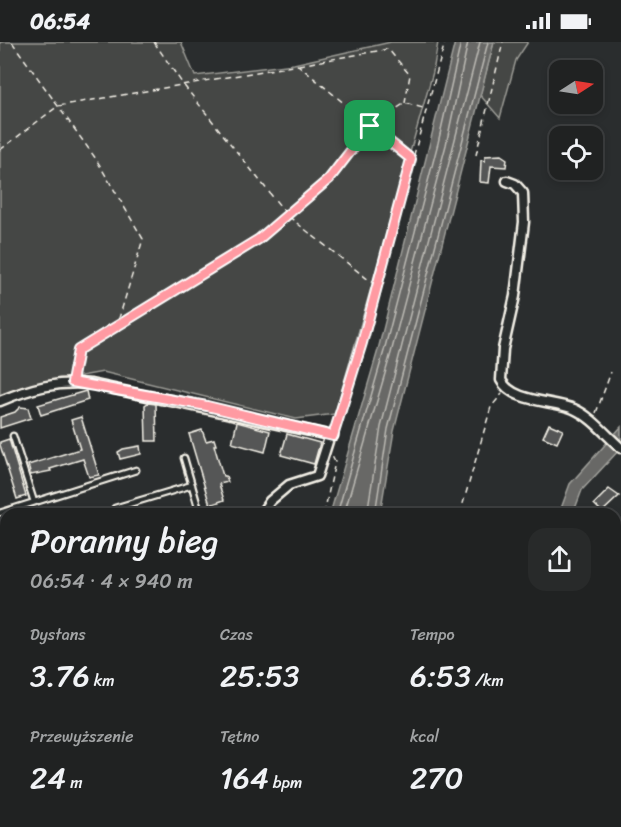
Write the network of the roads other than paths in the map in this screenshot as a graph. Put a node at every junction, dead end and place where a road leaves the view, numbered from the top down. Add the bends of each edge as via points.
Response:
1 (507, 181) dead end
2 (0, 401) edge
3 (13, 436) dead end
4 (621, 448) edge
5 (184, 458) dead end
6 (136, 470) dead end
7 (192, 485) junction
8 (34, 502) junction
9 (15, 508) edge
10 (115, 508) dead end
11 (198, 508) edge
12 (265, 508) edge

1 - 4 street via 519,187 524,204 518,276 500,372 507,389 574,409
2 - 12 street via 30,389 72,382 207,406 332,435 317,476 289,485
3 - 8 lane
5 - 7 lane
6 - 8 lane
7 - 10 lane
7 - 11 lane
8 - 9 lane

